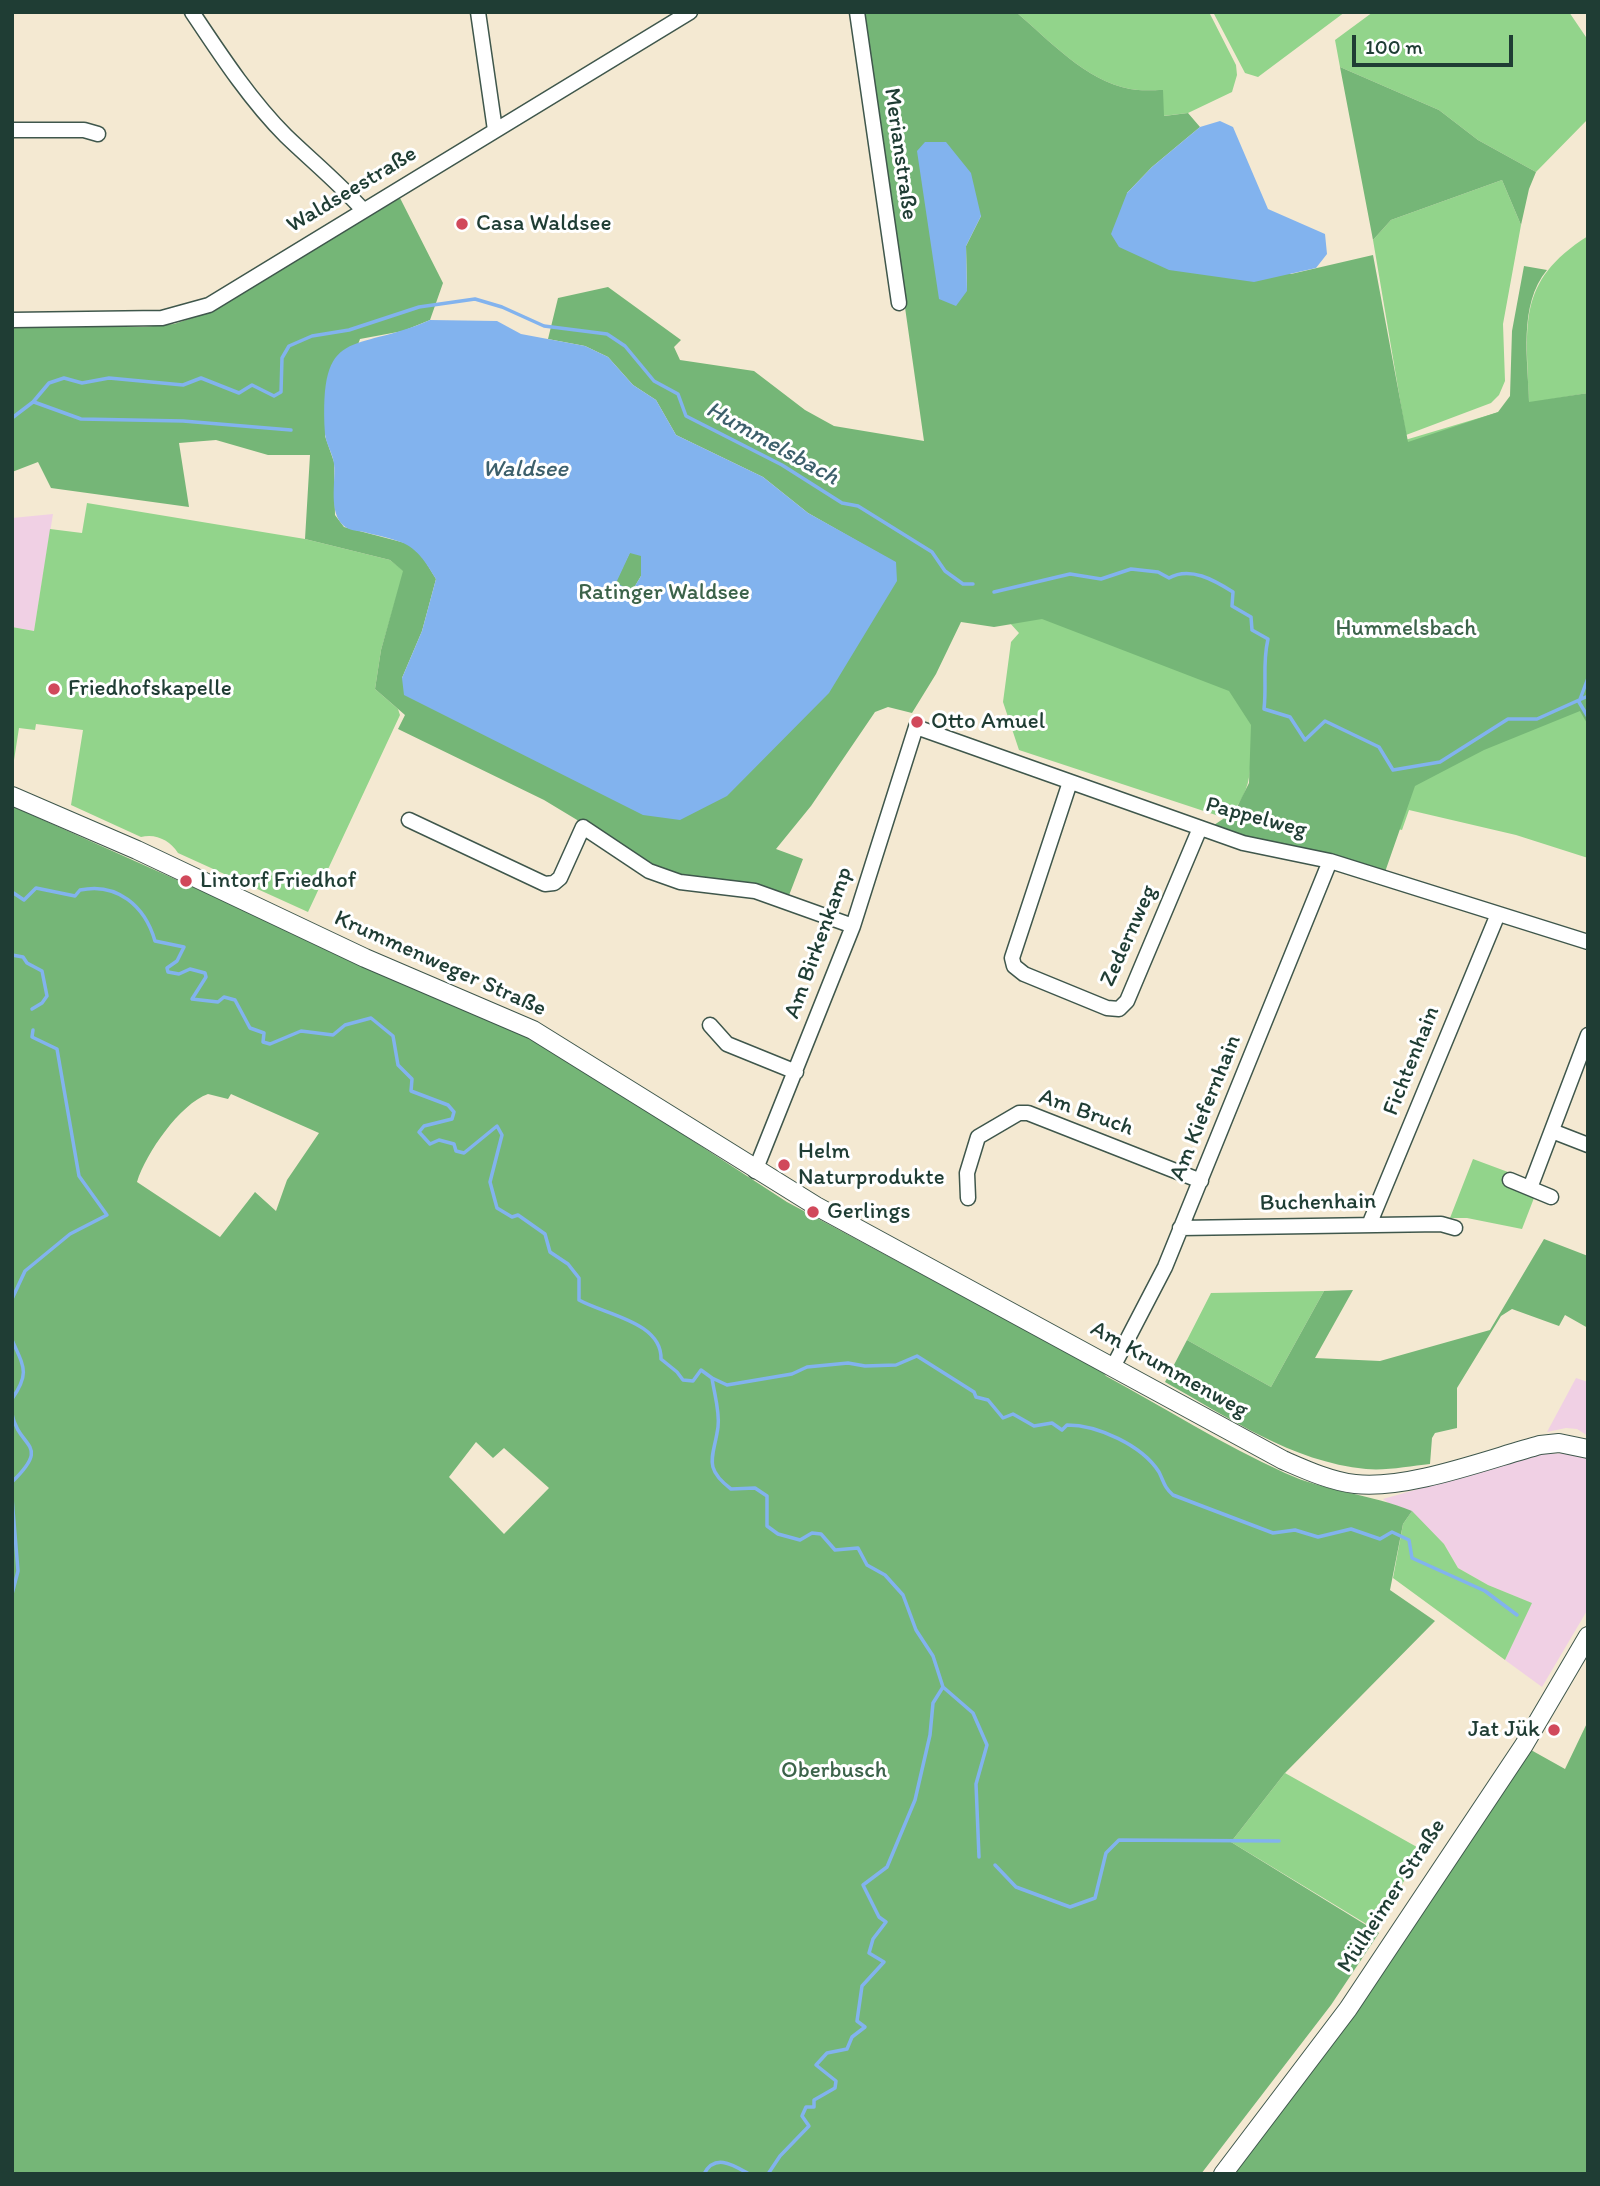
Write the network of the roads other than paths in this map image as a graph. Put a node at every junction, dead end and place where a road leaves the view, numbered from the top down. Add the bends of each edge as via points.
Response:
1 (192, 12) edge
2 (478, 12) edge
3 (690, 12) edge
4 (857, 12) edge
5 (12, 130) edge
6 (495, 130) junction
7 (98, 134) dead end
8 (363, 210) junction
9 (899, 303) dead end
10 (12, 320) edge
11 (916, 727) joint
12 (1070, 782) junction
13 (12, 796) edge
14 (409, 820) dead end
15 (1200, 828) junction
16 (1330, 861) junction
17 (1498, 914) junction
18 (853, 926) junction
19 (1588, 942) edge
20 (710, 1025) dead end
21 (1588, 1035) edge
22 (796, 1072) junction
23 (1552, 1131) junction
24 (1588, 1145) edge
25 (755, 1171) junction
26 (1510, 1180) dead end
27 (1200, 1181) junction
28 (1530, 1188) junction
29 (1551, 1197) dead end
30 (968, 1198) dead end
31 (1369, 1225) junction
32 (1180, 1228) junction
33 (1455, 1228) dead end
34 (1113, 1367) junction
35 (1588, 1449) edge
36 (1588, 1636) edge
37 (1223, 2174) edge

1 - 8 street via 284,134
2 - 6 street
3 - 6 street, Waldseestraße
4 - 9 street, Merianstraße
5 - 7 street
6 - 8 street, Waldseestraße
8 - 10 street, Waldseestraße via 209,305 186,314
11 - 12 street, Pappelweg
11 - 18 street, Am Birkenkamp
12 - 15 street, Pappelweg
12 - 15 street, Zedernweg via 1012,958 1024,974 1107,1008 1119,1009 1128,1001
13 - 25 main road, Krummenweger Straße via 533,1030
14 - 18 street via 545,884 560,878 583,827 649,872 680,882 755,891
15 - 16 street, Pappelweg via 1243,843
16 - 17 street, Pappelweg
16 - 27 street, Am Kiefernhain
17 - 19 street, Pappelweg
17 - 31 street, Fichtenhain
18 - 22 street, Am Birkenkamp
20 - 22 street via 727,1044
21 - 23 street
22 - 25 street, Am Birkenkamp
23 - 24 street
23 - 28 street
25 - 34 main road, Am Krummenweg
26 - 28 street
27 - 30 street, Am Bruch via 1019,1113 978,1137 967,1173
27 - 32 street, Am Kiefernhain
28 - 29 street
31 - 32 street, Buchenhain
31 - 33 street, Buchenhain via 1441,1224
32 - 34 street, Am Kiefernhain
34 - 35 main road, Am Krummenweg via 1283,1460 1355,1484 1406,1481 1540,1445 1559,1443
36 - 37 main road, Mülheimer Straße via 1524,1745 1348,2009

